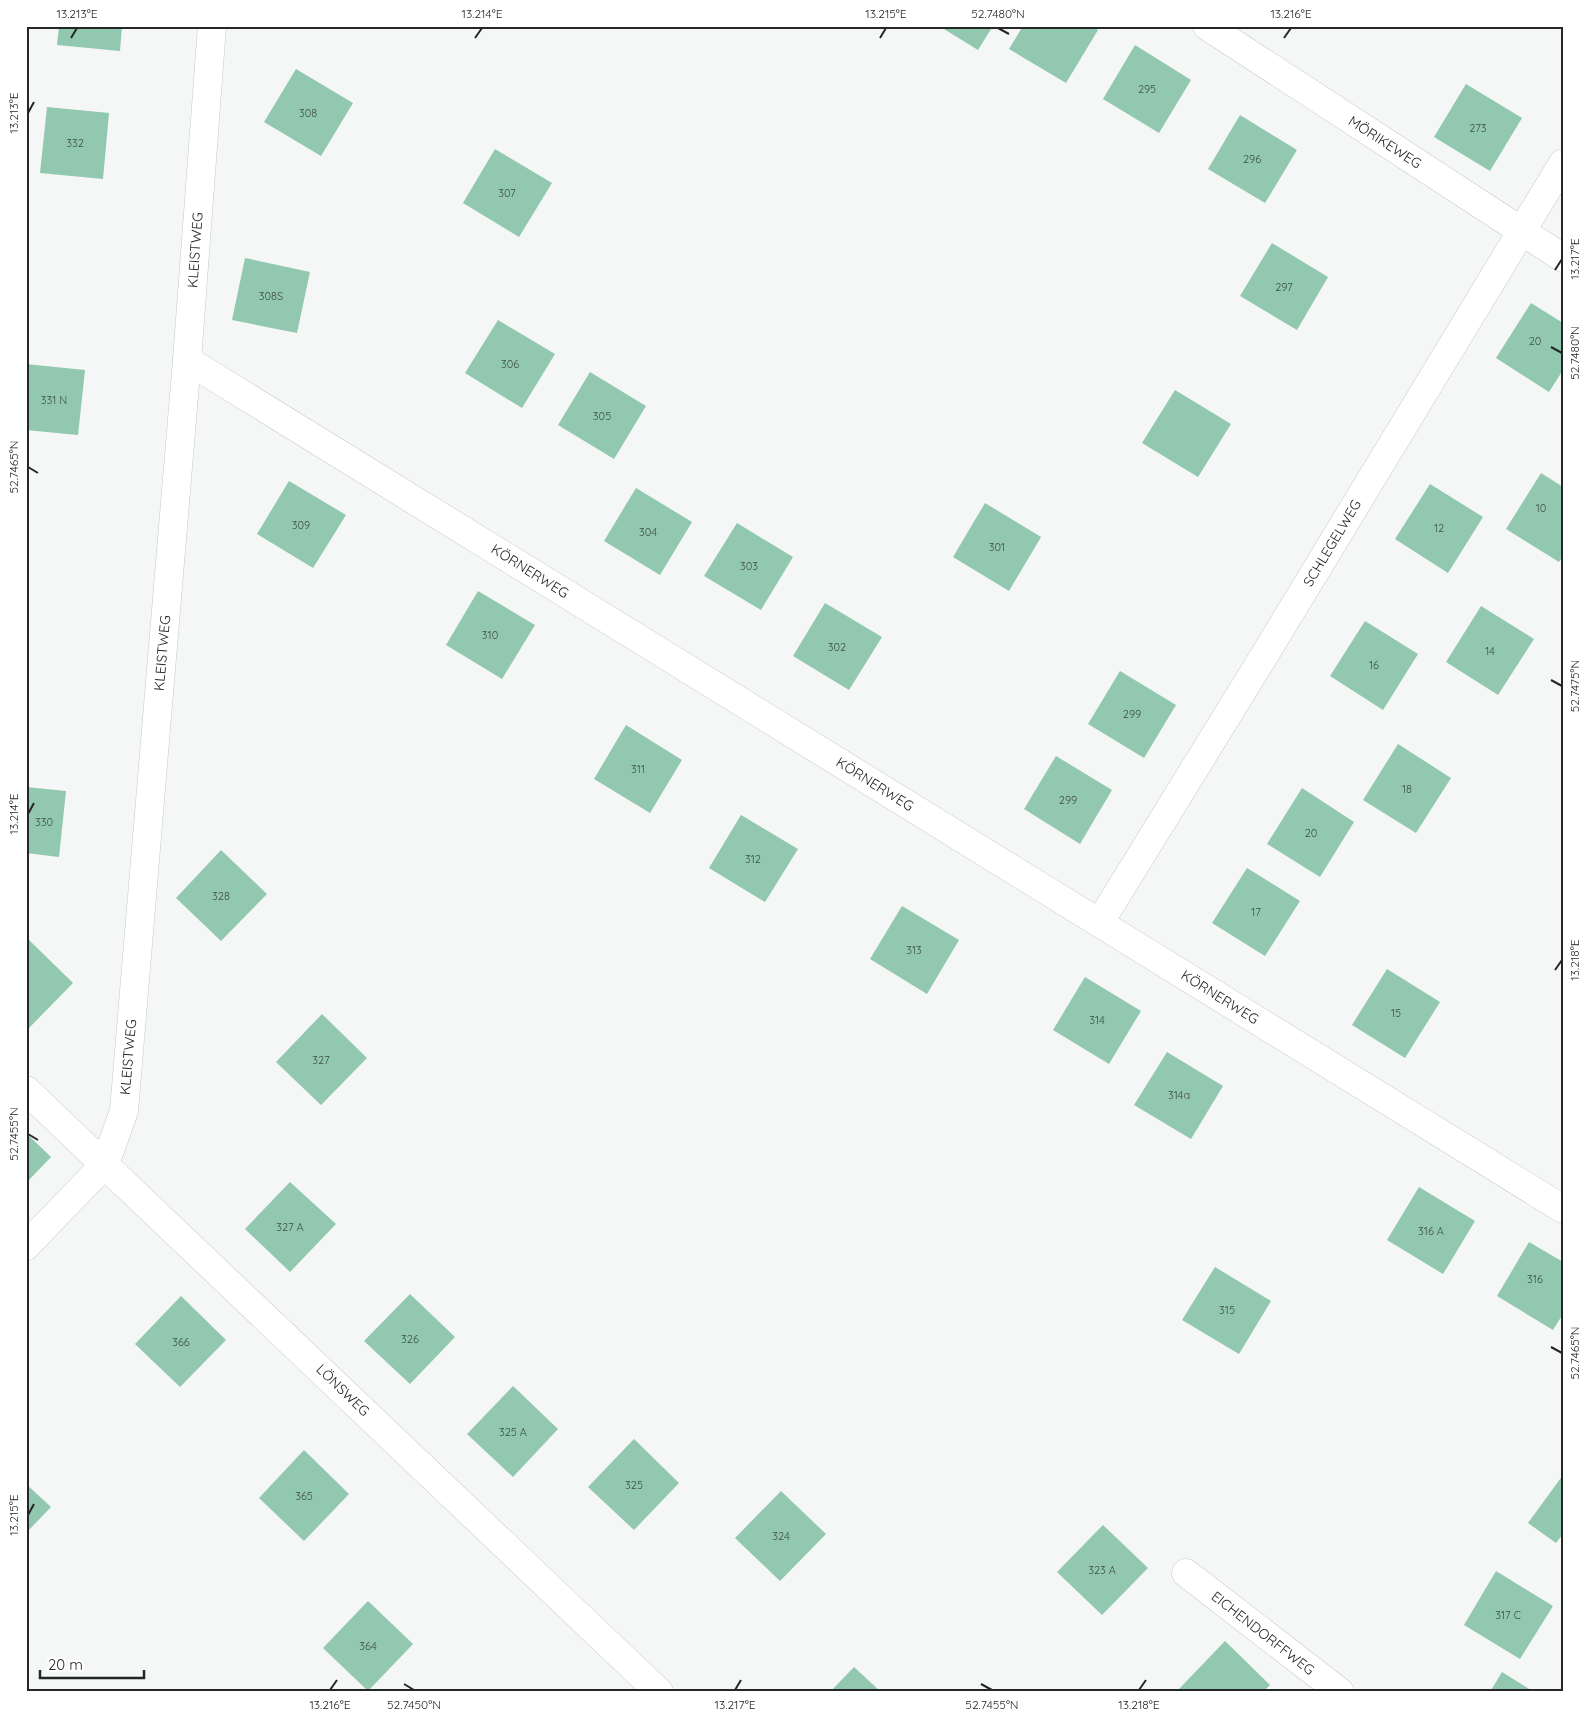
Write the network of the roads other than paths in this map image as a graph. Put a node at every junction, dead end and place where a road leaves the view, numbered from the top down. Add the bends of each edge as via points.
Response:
1 (212, 26) edge
2 (1207, 26) edge
3 (1563, 163) edge
4 (1521, 231) junction
5 (1563, 258) edge
6 (187, 360) junction
7 (1100, 922) junction
8 (26, 1090) edge
9 (105, 1164) junction
10 (1563, 1209) edge
11 (26, 1246) edge
12 (1186, 1573) dead end
13 (659, 1692) edge
14 (1340, 1692) edge

1 - 6 street, KLEISTWEG
2 - 4 street, MÖRIKEWEG
3 - 4 street, SCHLEGELWEG
4 - 5 street, MÖRIKEWEG
4 - 7 street, SCHLEGELWEG
6 - 7 street, KÖRNERWEG
6 - 9 street, KLEISTWEG via 124,1111
7 - 10 street, KÖRNERWEG
8 - 9 street, LÖNSWEG
9 - 11 street, KLEISTWEG
9 - 13 street, LÖNSWEG
12 - 14 street, EICHENDORFFWEG

